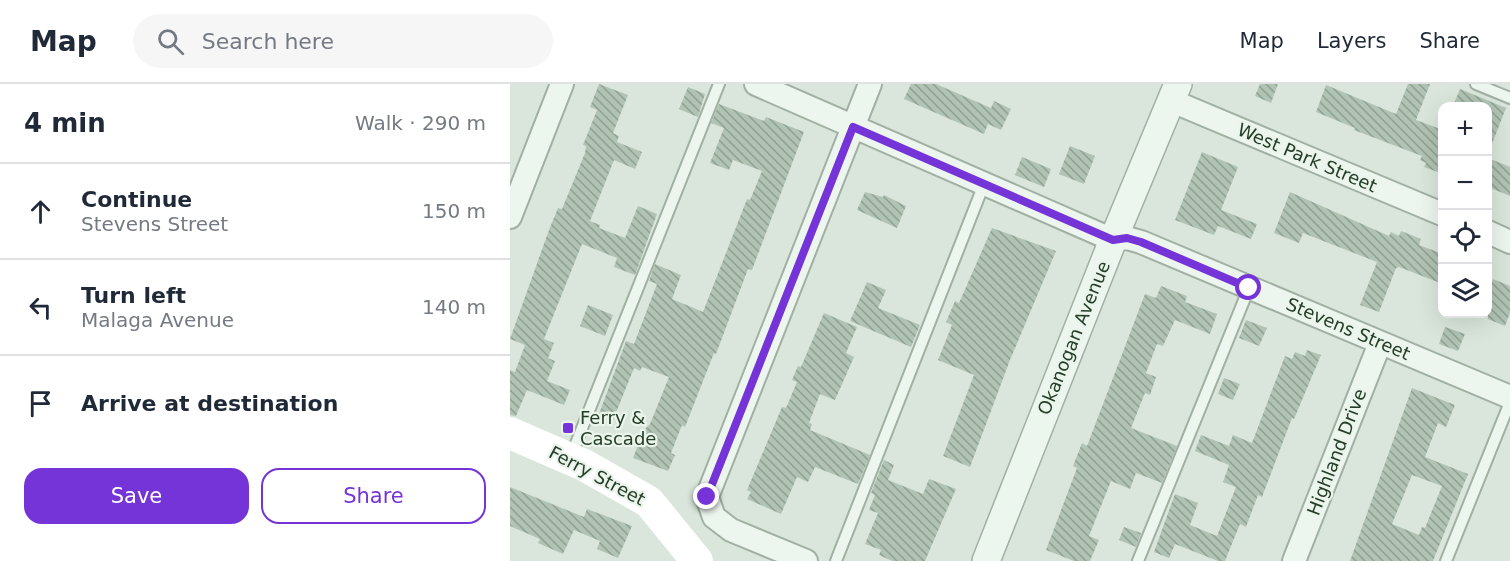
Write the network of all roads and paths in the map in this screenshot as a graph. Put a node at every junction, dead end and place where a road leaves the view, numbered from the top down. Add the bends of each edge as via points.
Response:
1 (562, 84) edge
2 (718, 84) edge
3 (756, 84) edge
4 (870, 84) edge
5 (1476, 84) edge
6 (1175, 93) edge
7 (1510, 98) edge
8 (853, 127) junction
9 (984, 184) junction
10 (1438, 212) edge
11 (510, 217) edge
12 (1492, 234) edge
13 (1113, 240) junction
14 (1510, 242) edge
15 (1249, 288) junction
16 (1380, 343) junction
17 (1510, 397) edge
18 (1510, 402) edge
19 (510, 433) edge
20 (570, 459) junction
21 (697, 561) edge
22 (806, 561) edge
23 (836, 561) edge
24 (986, 561) edge
25 (1138, 561) edge
26 (1294, 561) edge
27 (1446, 561) edge

1 - 11 street
2 - 20 lane
3 - 8 street, Stevens Street
4 - 8 street
5 - 7 lane
6 - 10 street, West Park Street
6 - 13 street, Okanogan Avenue
8 - 9 street, Stevens Street
8 - 22 street via 707,497 711,513 731,530
9 - 13 street, Stevens Street
9 - 23 lane
12 - 14 street
13 - 15 street, Stevens Street via 1141,242
13 - 24 street, Okanogan Avenue
15 - 16 street, Stevens Street
15 - 25 lane
16 - 17 street, Stevens Street
16 - 26 street, Highland Drive
18 - 27 lane
19 - 20 main road, Ferry Street
20 - 21 main road, Ferry Street via 649,502

